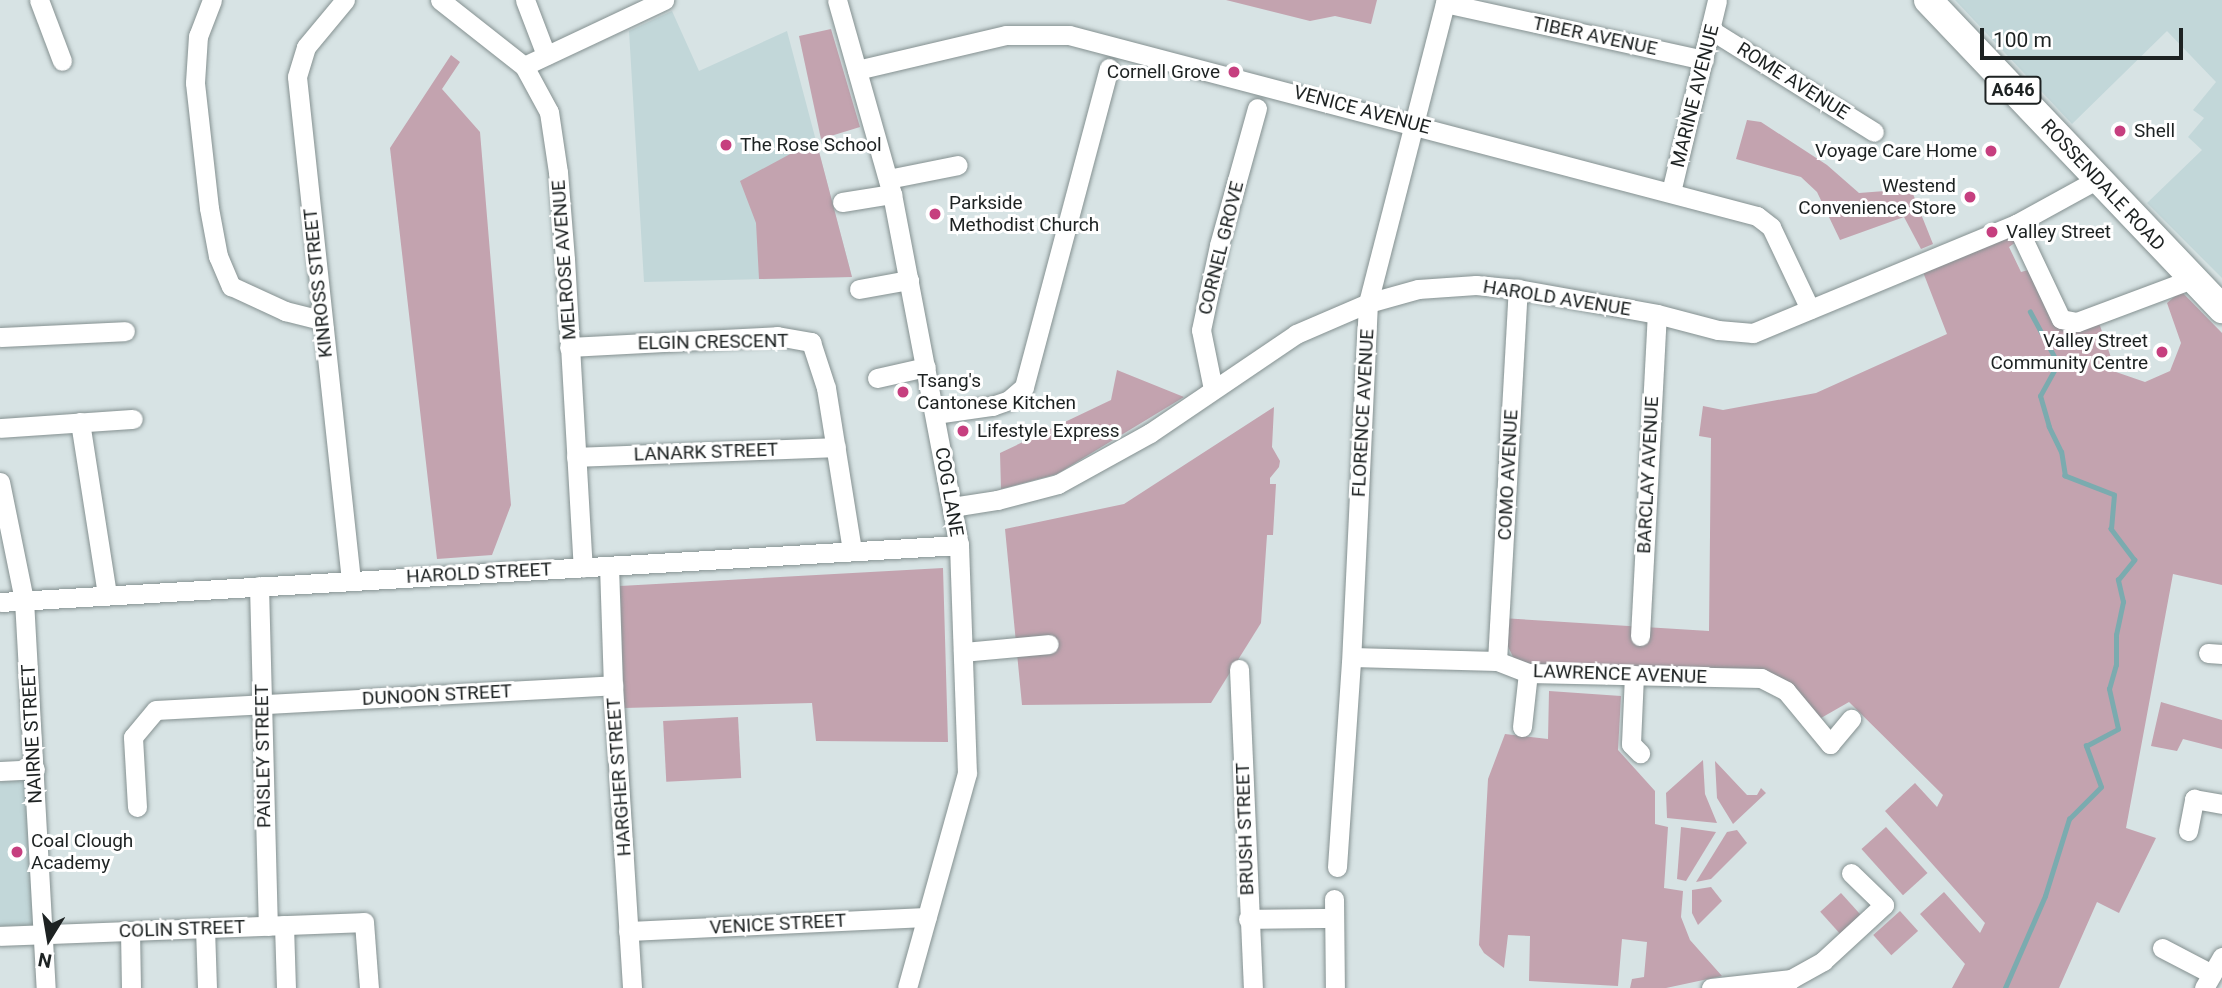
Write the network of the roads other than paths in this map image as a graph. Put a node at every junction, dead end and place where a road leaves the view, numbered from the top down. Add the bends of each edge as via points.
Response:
1 (39, 0) edge
2 (212, 0) edge
3 (345, 0) edge
4 (440, 0) edge
5 (525, 0) edge
6 (664, 0) edge
7 (837, 0) edge
8 (1717, 0) edge
9 (1928, 0) edge
10 (1446, 2) edge
11 (1712, 30) junction
12 (546, 55) junction
13 (1704, 60) junction
14 (62, 61) dead end
15 (524, 66) junction
16 (1109, 68) dead end
17 (857, 70) junction
18 (1256, 108) dead end
19 (1415, 124) junction
20 (1874, 132) dead end
21 (958, 165) dead end
22 (2098, 179) junction
23 (890, 186) junction
24 (1671, 192) junction
25 (842, 202) dead end
26 (2016, 224) junction
27 (2192, 279) junction
28 (909, 280) junction
29 (859, 289) dead end
30 (1518, 289) junction
31 (1368, 303) junction
32 (1810, 309) junction
33 (2222, 309) edge
34 (1657, 314) junction
35 (322, 320) junction
36 (125, 331) dead end
37 (0, 337) edge
38 (569, 347) junction
39 (926, 368) junction
40 (877, 378) dead end
41 (1213, 389) junction
42 (935, 414) junction
43 (133, 419) dead end
44 (80, 422) junction
45 (0, 428) edge
46 (836, 447) junction
47 (576, 457) junction
48 (0, 482) edge
49 (952, 507) junction
50 (959, 545) junction
51 (852, 551) junction
52 (610, 566) junction
53 (583, 567) junction
54 (351, 581) junction
55 (259, 586) junction
56 (107, 595) junction
57 (24, 600) junction
58 (0, 602) edge
59 (1640, 636) dead end
60 (1049, 644) dead end
61 (963, 652) junction
62 (1352, 657) junction
63 (1497, 661) junction
64 (1239, 669) dead end
65 (1528, 673) junction
66 (1634, 675) junction
67 (613, 685) junction
68 (262, 705) junction
69 (1851, 719) dead end
70 (1522, 727) dead end
71 (1640, 753) dead end
72 (35, 769) junction
73 (0, 771) edge
74 (2222, 804) edge
75 (137, 807) dead end
76 (2188, 831) dead end
77 (1337, 867) dead end
78 (1851, 873) dead end
79 (927, 916) junction
80 (1248, 919) junction
81 (276, 925) junction
82 (205, 928) junction
83 (130, 931) junction
84 (628, 932) junction
85 (43, 934) junction
86 (0, 936) edge
87 (2162, 948) dead end
88 (2213, 973) edge
89 (1792, 983) edge
90 (911, 987) edge
91 (46, 988) edge
92 (131, 988) edge
93 (207, 988) edge
94 (286, 988) edge
95 (369, 988) edge
96 (632, 988) edge
97 (1253, 988) edge
98 (1335, 988) edge
99 (1711, 988) edge

1 - 14 street
2 - 35 street via 198,36 195,83 219,256 231,286 285,311
3 - 35 street, KINROSS STREET via 306,47 297,77
4 - 15 street, MELROSE AVENUE
5 - 12 street
6 - 12 street
7 - 17 street, COG LANE
8 - 11 street, MARINE AVENUE
9 - 22 highway, ROSSENDALE ROAD / A646
10 - 13 street, TIBER AVENUE
10 - 19 street, FLORENCE AVENUE
11 - 13 street, MARINE AVENUE
11 - 20 street, ROME AVENUE
12 - 15 street
13 - 24 street, MARINE AVENUE
15 - 38 street, MELROSE AVENUE via 549,112 558,172
16 - 42 street via 1024,387 1009,400 992,406
17 - 19 street, VENICE AVENUE via 1006,35 1069,35
17 - 23 street, COG LANE
18 - 41 street, CORNEL GROVE via 1201,330
19 - 24 street, VENICE AVENUE
19 - 31 street, FLORENCE AVENUE
21 - 23 street
22 - 26 street, HAROLD AVENUE
22 - 27 highway, ROSSENDALE ROAD / A646
23 - 25 street
23 - 28 street, COG LANE
24 - 32 street, VENICE AVENUE via 1757,216 1771,227
26 - 27 street via 2061,319 2077,322
26 - 32 street, HAROLD AVENUE
27 - 33 highway, ROSSENDALE ROAD / A646
28 - 29 street
28 - 39 street, COG LANE
30 - 31 street, HAROLD AVENUE via 1476,285 1418,289
30 - 34 street, HAROLD AVENUE
30 - 63 street, COMO AVENUE
31 - 41 street, HAROLD AVENUE via 1296,334
31 - 62 street, FLORENCE AVENUE
32 - 34 street, HAROLD AVENUE via 1753,333 1718,330
34 - 59 street, BARCLAY AVENUE
35 - 54 street, KINROSS STREET
36 - 37 street
38 - 46 street, ELGIN CRESCENT via 777,336 811,342 826,388
38 - 47 street, MELROSE AVENUE
39 - 40 street
39 - 42 street, COG LANE
41 - 49 street, HAROLD AVENUE via 1150,433 1058,485
42 - 49 street, COG LANE
43 - 44 street
44 - 45 street
44 - 56 street
46 - 47 street, LANARK STREET
46 - 51 street, ELGIN CRESCENT
47 - 53 street, MELROSE AVENUE
48 - 57 street, NAIRNE STREET
49 - 50 street, COG LANE
50 - 51 street, HAROLD STREET
50 - 61 street, COG LANE
51 - 52 street, HAROLD STREET
52 - 53 street, HAROLD STREET
52 - 67 street, HARGHER STREET
53 - 54 street, HAROLD STREET
54 - 55 street, HAROLD STREET
55 - 56 street, HAROLD STREET
55 - 68 street, PAISLEY STREET
56 - 57 street, HAROLD STREET
57 - 58 street, HAROLD STREET
57 - 72 street, NAIRNE STREET
60 - 61 street
61 - 79 street, COG LANE via 967,773
62 - 63 street, LAWRENCE AVENUE
62 - 77 street, FLORENCE AVENUE
63 - 65 street, LAWRENCE AVENUE
64 - 80 street, BRUSH STREET
65 - 66 street, LAWRENCE AVENUE
65 - 70 street
66 - 69 street, LAWRENCE AVENUE via 1761,678 1786,691 1830,744
66 - 71 street via 1631,744
67 - 68 street, DUNOON STREET
67 - 84 street, HARGHER STREET
68 - 75 street, DUNOON STREET via 156,710 132,737
68 - 81 street, PAISLEY STREET
72 - 73 street
72 - 85 street, NAIRNE STREET
74 - 76 street via 2194,799
78 - 89 street via 1884,905
79 - 84 street, VENICE STREET
79 - 90 street, COG LANE
80 - 97 street, BRUSH STREET
80 - 98 street via 1334,909
81 - 82 street, COLIN STREET
81 - 94 street, PAISLEY STREET
81 - 95 street, COLIN STREET via 364,922
82 - 83 street, COLIN STREET
82 - 93 street
83 - 85 street, COLIN STREET
83 - 92 street
84 - 96 street, HARGHER STREET
85 - 86 street, COLIN STREET
85 - 91 street, NAIRNE STREET
87 - 88 street
89 - 99 street

